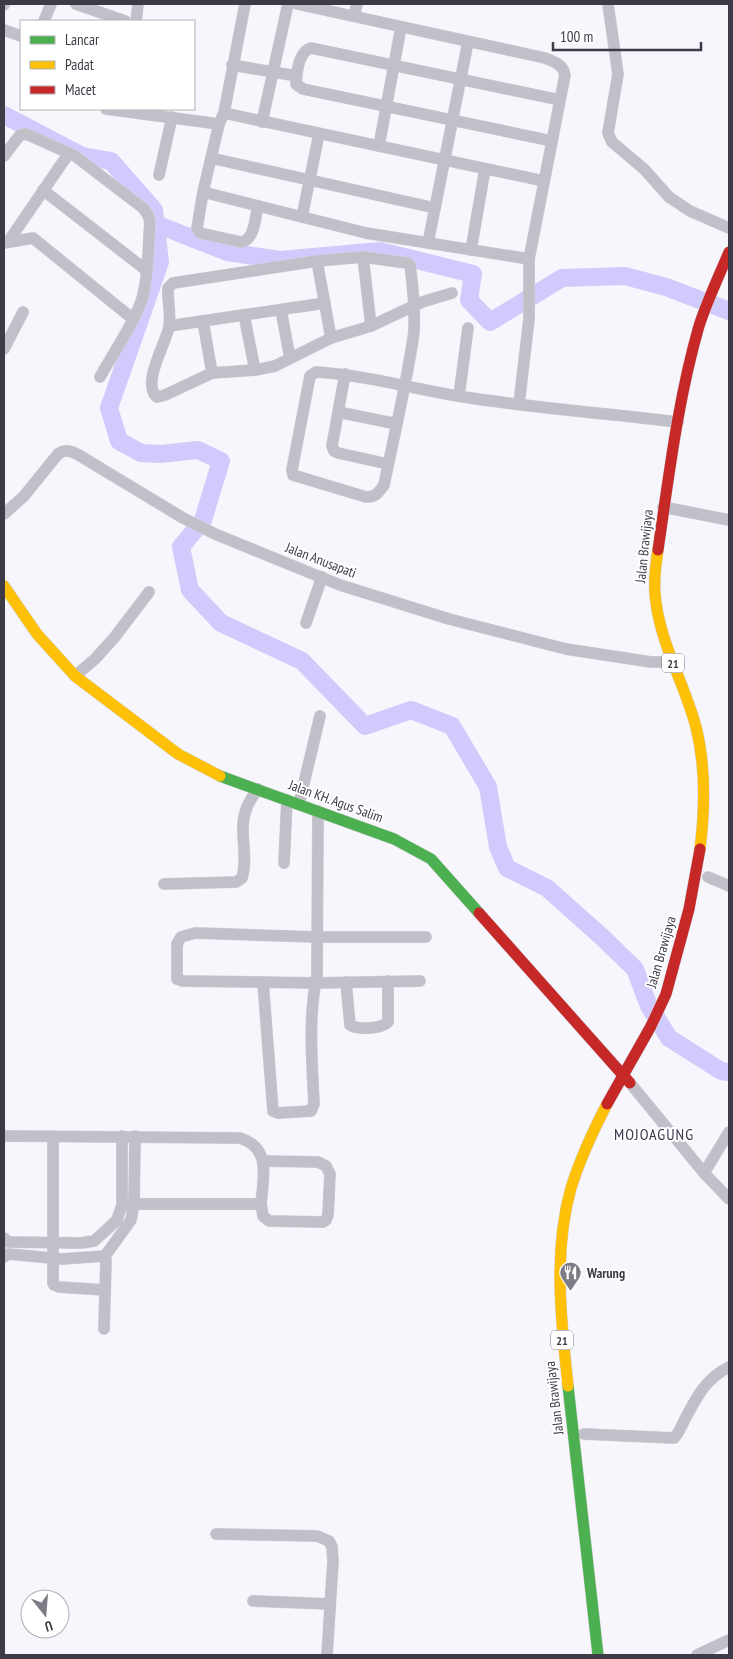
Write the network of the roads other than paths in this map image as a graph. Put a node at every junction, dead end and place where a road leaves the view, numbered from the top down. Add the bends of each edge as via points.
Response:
1 (51, 4) edge
2 (76, 4) edge
3 (138, 4) edge
4 (245, 4) edge
5 (288, 4) edge
6 (297, 4) edge
7 (357, 4) edge
8 (608, 4) edge
9 (354, 16) junction
10 (44, 20) edge
11 (122, 20) edge
12 (136, 20) edge
13 (401, 27) junction
14 (4, 30) edge
15 (20, 36) edge
16 (468, 42) junction
17 (232, 65) junction
18 (394, 66) junction
19 (273, 71) junction
20 (297, 76) junction
21 (460, 80) junction
22 (560, 100) junction
23 (386, 106) junction
24 (123, 110) edge
25 (172, 117) junction
26 (222, 119) junction
27 (452, 120) junction
28 (262, 122) junction
29 (319, 134) junction
30 (552, 141) junction
31 (379, 146) junction
32 (68, 153) junction
33 (4, 156) edge
34 (211, 158) junction
35 (444, 160) junction
36 (485, 169) junction
37 (159, 175) dead end
38 (309, 180) junction
39 (544, 181) junction
40 (43, 190) junction
41 (203, 192) junction
42 (258, 206) junction
43 (435, 208) junction
44 (302, 217) junction
45 (18, 227) junction
46 (729, 228) edge
47 (33, 238) junction
48 (6, 242) edge
49 (428, 243) junction
50 (471, 250) junction
51 (729, 252) edge
52 (363, 258) junction
53 (529, 259) junction
54 (317, 261) junction
55 (146, 270) junction
56 (452, 293) dead end
57 (722, 298) dead end
58 (325, 303) junction
59 (413, 305) junction
60 (281, 310) junction
61 (23, 312) dead end
62 (244, 315) junction
63 (708, 317) junction
64 (133, 319) junction
65 (203, 322) junction
66 (169, 326) junction
67 (371, 326) junction
68 (468, 328) dead end
69 (331, 338) junction
70 (4, 349) edge
71 (290, 358) junction
72 (701, 363) dead end
73 (255, 370) junction
74 (212, 373) junction
75 (345, 374) junction
76 (100, 377) dead end
77 (405, 386) junction
78 (459, 396) junction
79 (519, 404) junction
80 (338, 412) junction
81 (678, 422) junction
82 (397, 424) junction
83 (683, 460) dead end
84 (388, 464) junction
85 (669, 507) junction
86 (4, 514) edge
87 (729, 520) edge
88 (322, 577) junction
89 (4, 586) edge
90 (149, 592) dead end
91 (306, 623) dead end
92 (679, 662) junction
93 (75, 676) junction
94 (320, 716) dead end
95 (258, 789) junction
96 (287, 800) junction
97 (299, 804) junction
98 (318, 811) junction
99 (284, 863) dead end
100 (708, 869) junction
101 (164, 884) dead end
102 (729, 886) edge
103 (704, 892) dead end
104 (318, 937) junction
105 (426, 938) dead end
106 (683, 974) dead end
107 (388, 981) junction
108 (420, 981) dead end
109 (263, 982) junction
110 (315, 982) junction
111 (346, 982) junction
112 (664, 1011) junction
113 (626, 1078) junction
114 (729, 1132) edge
115 (4, 1136) edge
116 (53, 1136) junction
117 (122, 1136) junction
118 (135, 1136) junction
119 (264, 1161) junction
120 (704, 1173) junction
121 (585, 1182) dead end
122 (729, 1199) edge
123 (128, 1204) junction
124 (261, 1204) junction
125 (576, 1217) dead end
126 (6, 1240) edge
127 (52, 1242) junction
128 (572, 1253) dead end
129 (6, 1255) edge
130 (105, 1256) junction
131 (52, 1258) junction
132 (105, 1290) junction
133 (104, 1329) dead end
134 (574, 1333) dead end
135 (729, 1367) edge
136 (584, 1434) junction
137 (591, 1489) dead end
138 (216, 1534) dead end
139 (602, 1584) dead end
140 (253, 1601) dead end
141 (330, 1604) junction
142 (729, 1640) edge
143 (326, 1655) edge
144 (598, 1655) edge
145 (609, 1655) edge
146 (698, 1655) edge

1 - 10 street
2 - 11 street
3 - 12 street
4 - 17 street
5 - 19 street
6 - 9 street
7 - 9 street
8 - 46 street via 618,74 608,133 612,142 644,169 669,197 690,211
9 - 13 street
13 - 16 street
13 - 18 street
14 - 15 street
16 - 21 street
16 - 22 street via 545,58 558,64 565,75
17 - 19 street
17 - 26 street
18 - 20 street via 311,48 302,54
18 - 21 street
18 - 23 street
19 - 20 street
19 - 28 street
20 - 23 street via 296,84 303,88
21 - 22 street
21 - 27 street
22 - 30 street
23 - 27 street
23 - 31 street
24 - 25 street
25 - 26 street
25 - 37 street
26 - 28 street
26 - 34 street
27 - 30 street
27 - 35 street
28 - 29 street
29 - 31 street
29 - 38 street
30 - 39 street
31 - 35 street
32 - 33 street via 23,134
32 - 40 street
32 - 55 street via 148,215
34 - 38 street
34 - 41 street
35 - 36 street
35 - 43 street
36 - 39 street
36 - 50 street
38 - 43 street
38 - 44 street
39 - 53 street
40 - 45 street
40 - 55 street
41 - 42 street
41 - 42 street via 197,224 200,233 246,241
42 - 44 street
43 - 49 street
44 - 49 street via 366,233
45 - 47 street
45 - 48 street
47 - 48 street
47 - 64 street
49 - 50 street
50 - 53 street
51 - 63 main road, Jalan Brawijaya / 21
52 - 54 street
52 - 59 street via 409,264
52 - 67 street
53 - 79 street via 529,319
54 - 58 street
54 - 66 street via 172,283 168,288
55 - 64 street via 143,296
56 - 59 street
57 - 63 main road, Jalan Brawijaya / 21
58 - 60 street
58 - 69 street
59 - 67 street
59 - 77 street via 414,332
60 - 62 street
60 - 71 street
61 - 70 street
62 - 65 street
62 - 73 street
63 - 72 main road, Jalan Brawijaya / 21
63 - 81 main road, Jalan Brawijaya / 21 via 691,360
64 - 76 street
65 - 66 street
65 - 74 street
66 - 74 street via 154,371 154,395 165,396
67 - 69 street
68 - 78 street
69 - 71 street
71 - 73 street via 275,366
73 - 74 street
75 - 77 street
75 - 80 street
75 - 84 street via 316,372 310,376 292,473 372,497 384,485
77 - 78 street
77 - 82 street
78 - 79 street
79 - 81 street
80 - 82 street
80 - 84 street via 334,451
81 - 85 main road, Jalan Brawijaya / 21
82 - 84 street
83 - 85 main road, Jalan Brawijaya / 21
85 - 87 street
85 - 92 main road, Jalan Brawijaya / 21 via 665,594
86 - 88 street, Jalan Anusapati via 24,496 58,454 69,450 183,518
88 - 91 street
88 - 92 street, Jalan Anusapati via 449,618 566,649 651,662
89 - 93 main road, Jalan KH. Agus Salim via 37,634
90 - 93 street via 101,652
92 - 100 main road, Jalan Brawijaya / 21 via 697,697 709,742 713,825
92 - 112 main road, Jalan Brawijaya / 21 via 697,730 704,791 696,875
93 - 95 main road, Jalan KH. Agus Salim via 178,754 221,776
94 - 97 street
95 - 96 main road, Jalan KH. Agus Salim
95 - 101 street via 244,816 242,878 236,882
96 - 97 main road, Jalan KH. Agus Salim
96 - 99 street
97 - 98 main road, Jalan KH. Agus Salim
98 - 104 street
98 - 113 main road, Jalan KH. Agus Salim via 394,839 431,859
100 - 102 street
100 - 103 main road, Jalan Brawijaya / 21
104 - 105 street
104 - 109 street via 195,934 178,939 177,979
104 - 110 street
106 - 112 main road, Jalan Brawijaya / 21
107 - 108 street
107 - 111 street
107 - 111 street via 388,1022 382,1026 363,1027 350,1025
109 - 110 street
109 - 110 street via 272,1103 273,1111 278,1113 311,1111 313,1108 311,1027
110 - 111 street
112 - 113 main road, Jalan Brawijaya / 21
113 - 120 street
113 - 121 main road, Jalan Brawijaya / 21
113 - 144 main road, Jalan Brawijaya / 21 via 594,1129 571,1190 560,1280 566,1377 588,1509
114 - 120 street
115 - 116 street
116 - 117 street
116 - 127 street
117 - 118 street
117 - 123 street
118 - 119 street via 240,1138 253,1145
118 - 123 street
119 - 124 street
119 - 124 street via 318,1162 326,1166 330,1174 328,1215 323,1222 269,1221 263,1216
120 - 122 street
123 - 124 street
123 - 127 street via 117,1220 94,1241
123 - 130 street via 131,1220
125 - 128 main road
126 - 127 street
126 - 129 street
127 - 131 street
129 - 131 street
130 - 131 street
130 - 132 street
131 - 132 street via 54,1285
132 - 133 street
134 - 136 main road, Jalan Brawijaya / 21
135 - 136 street via 705,1385 674,1438
136 - 137 main road, Jalan Brawijaya / 21
138 - 141 street via 317,1536 329,1541 333,1561
139 - 145 main road
140 - 141 street
141 - 143 street
142 - 146 street

